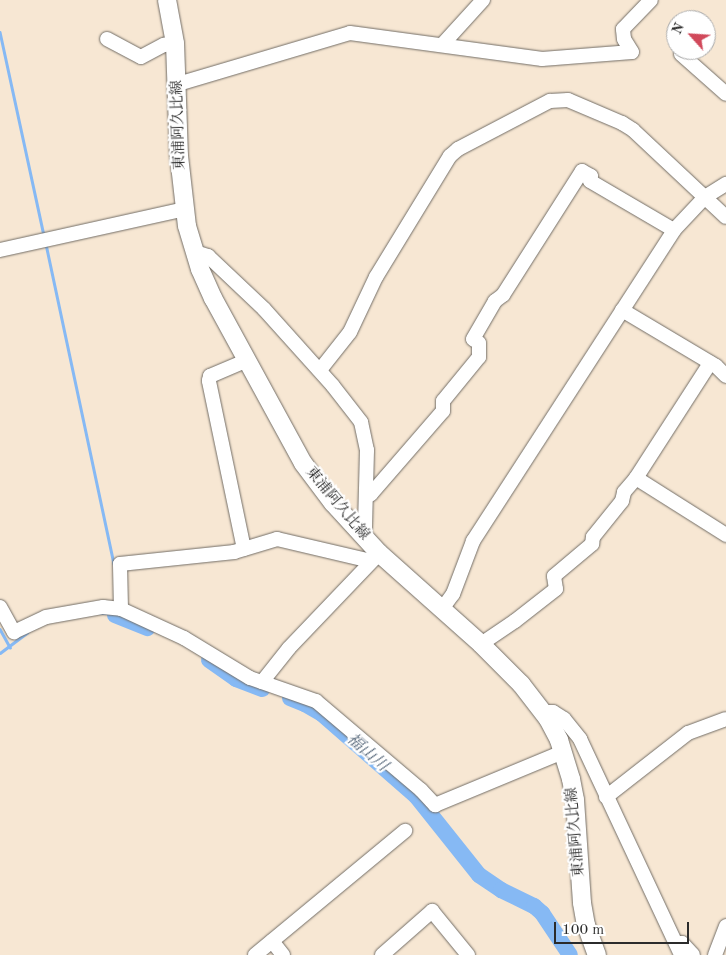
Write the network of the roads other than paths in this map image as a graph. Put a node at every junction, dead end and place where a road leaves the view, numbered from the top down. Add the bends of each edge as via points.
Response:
1 (167, 0) edge
2 (483, 0) edge
3 (651, 0) edge
4 (107, 39) dead end
5 (175, 43) junction
6 (442, 45) junction
7 (688, 60) edge
8 (178, 84) junction
9 (726, 94) edge
10 (726, 184) edge
11 (705, 197) junction
12 (185, 209) junction
13 (726, 217) edge
14 (674, 230) junction
15 (0, 250) edge
16 (195, 252) junction
17 (622, 310) junction
18 (246, 360) junction
19 (710, 364) junction
20 (320, 370) junction
21 (726, 376) edge
22 (636, 478) junction
23 (366, 496) junction
24 (362, 534) junction
25 (726, 535) edge
26 (244, 549) junction
27 (375, 557) junction
28 (0, 607) edge
29 (121, 609) junction
30 (442, 610) junction
31 (481, 644) junction
32 (262, 682) junction
33 (543, 712) junction
34 (726, 719) edge
35 (563, 752) junction
36 (606, 797) junction
37 (405, 831) dead end
38 (726, 926) edge
39 (272, 941) junction
40 (678, 949) edge
41 (255, 955) edge
42 (283, 955) edge
43 (382, 955) edge
44 (468, 955) edge
45 (597, 955) edge
46 (694, 955) edge
47 (715, 955) edge

1 - 5 main road, 東浦阿久比線
2 - 6 street
3 - 6 street via 623,29 624,39 632,52 542,59
4 - 5 street via 141,57
5 - 8 main road, 東浦阿久比線
6 - 8 street via 350,33
7 - 9 street
8 - 12 main road, 東浦阿久比線 via 179,156
10 - 11 street
11 - 13 street
11 - 14 street
11 - 20 street via 622,122 568,100 556,100 540,106 450,156 376,277 350,332
12 - 15 street
12 - 16 main road, 東浦阿久比線
14 - 17 street
14 - 23 street via 590,181 591,176 582,171 473,339 479,343 479,357 443,401 443,411
16 - 18 main road, 東浦阿久比線 via 212,298
16 - 20 street via 208,256 264,309
17 - 19 street
17 - 30 street via 473,541 453,594
18 - 24 main road, 東浦阿久比線 via 303,463
18 - 26 street via 210,376 209,381
19 - 21 street
19 - 22 street
20 - 23 street via 357,415 365,430 368,450
22 - 25 street
22 - 31 street via 593,537 592,544 554,576 556,589
23 - 24 street
24 - 27 main road, 東浦阿久比線
26 - 27 street via 277,539
26 - 29 street via 120,564
27 - 30 main road, 東浦阿久比線
27 - 32 street via 289,648
28 - 29 street via 14,632 32,622 61,613 103,607
29 - 32 street via 184,638 240,673
30 - 31 main road, 東浦阿久比線
31 - 33 main road, 東浦阿久比線 via 521,684
32 - 35 street via 316,701 435,805
33 - 35 main road, 東浦阿久比線
33 - 36 street via 553,712 564,719 579,737
34 - 36 street via 688,733
35 - 45 main road, 東浦阿久比線 via 575,800 582,903
36 - 40 street
37 - 39 street
38 - 47 street
39 - 41 street
39 - 42 street
40 - 46 street via 682,943
43 - 44 street via 432,911

